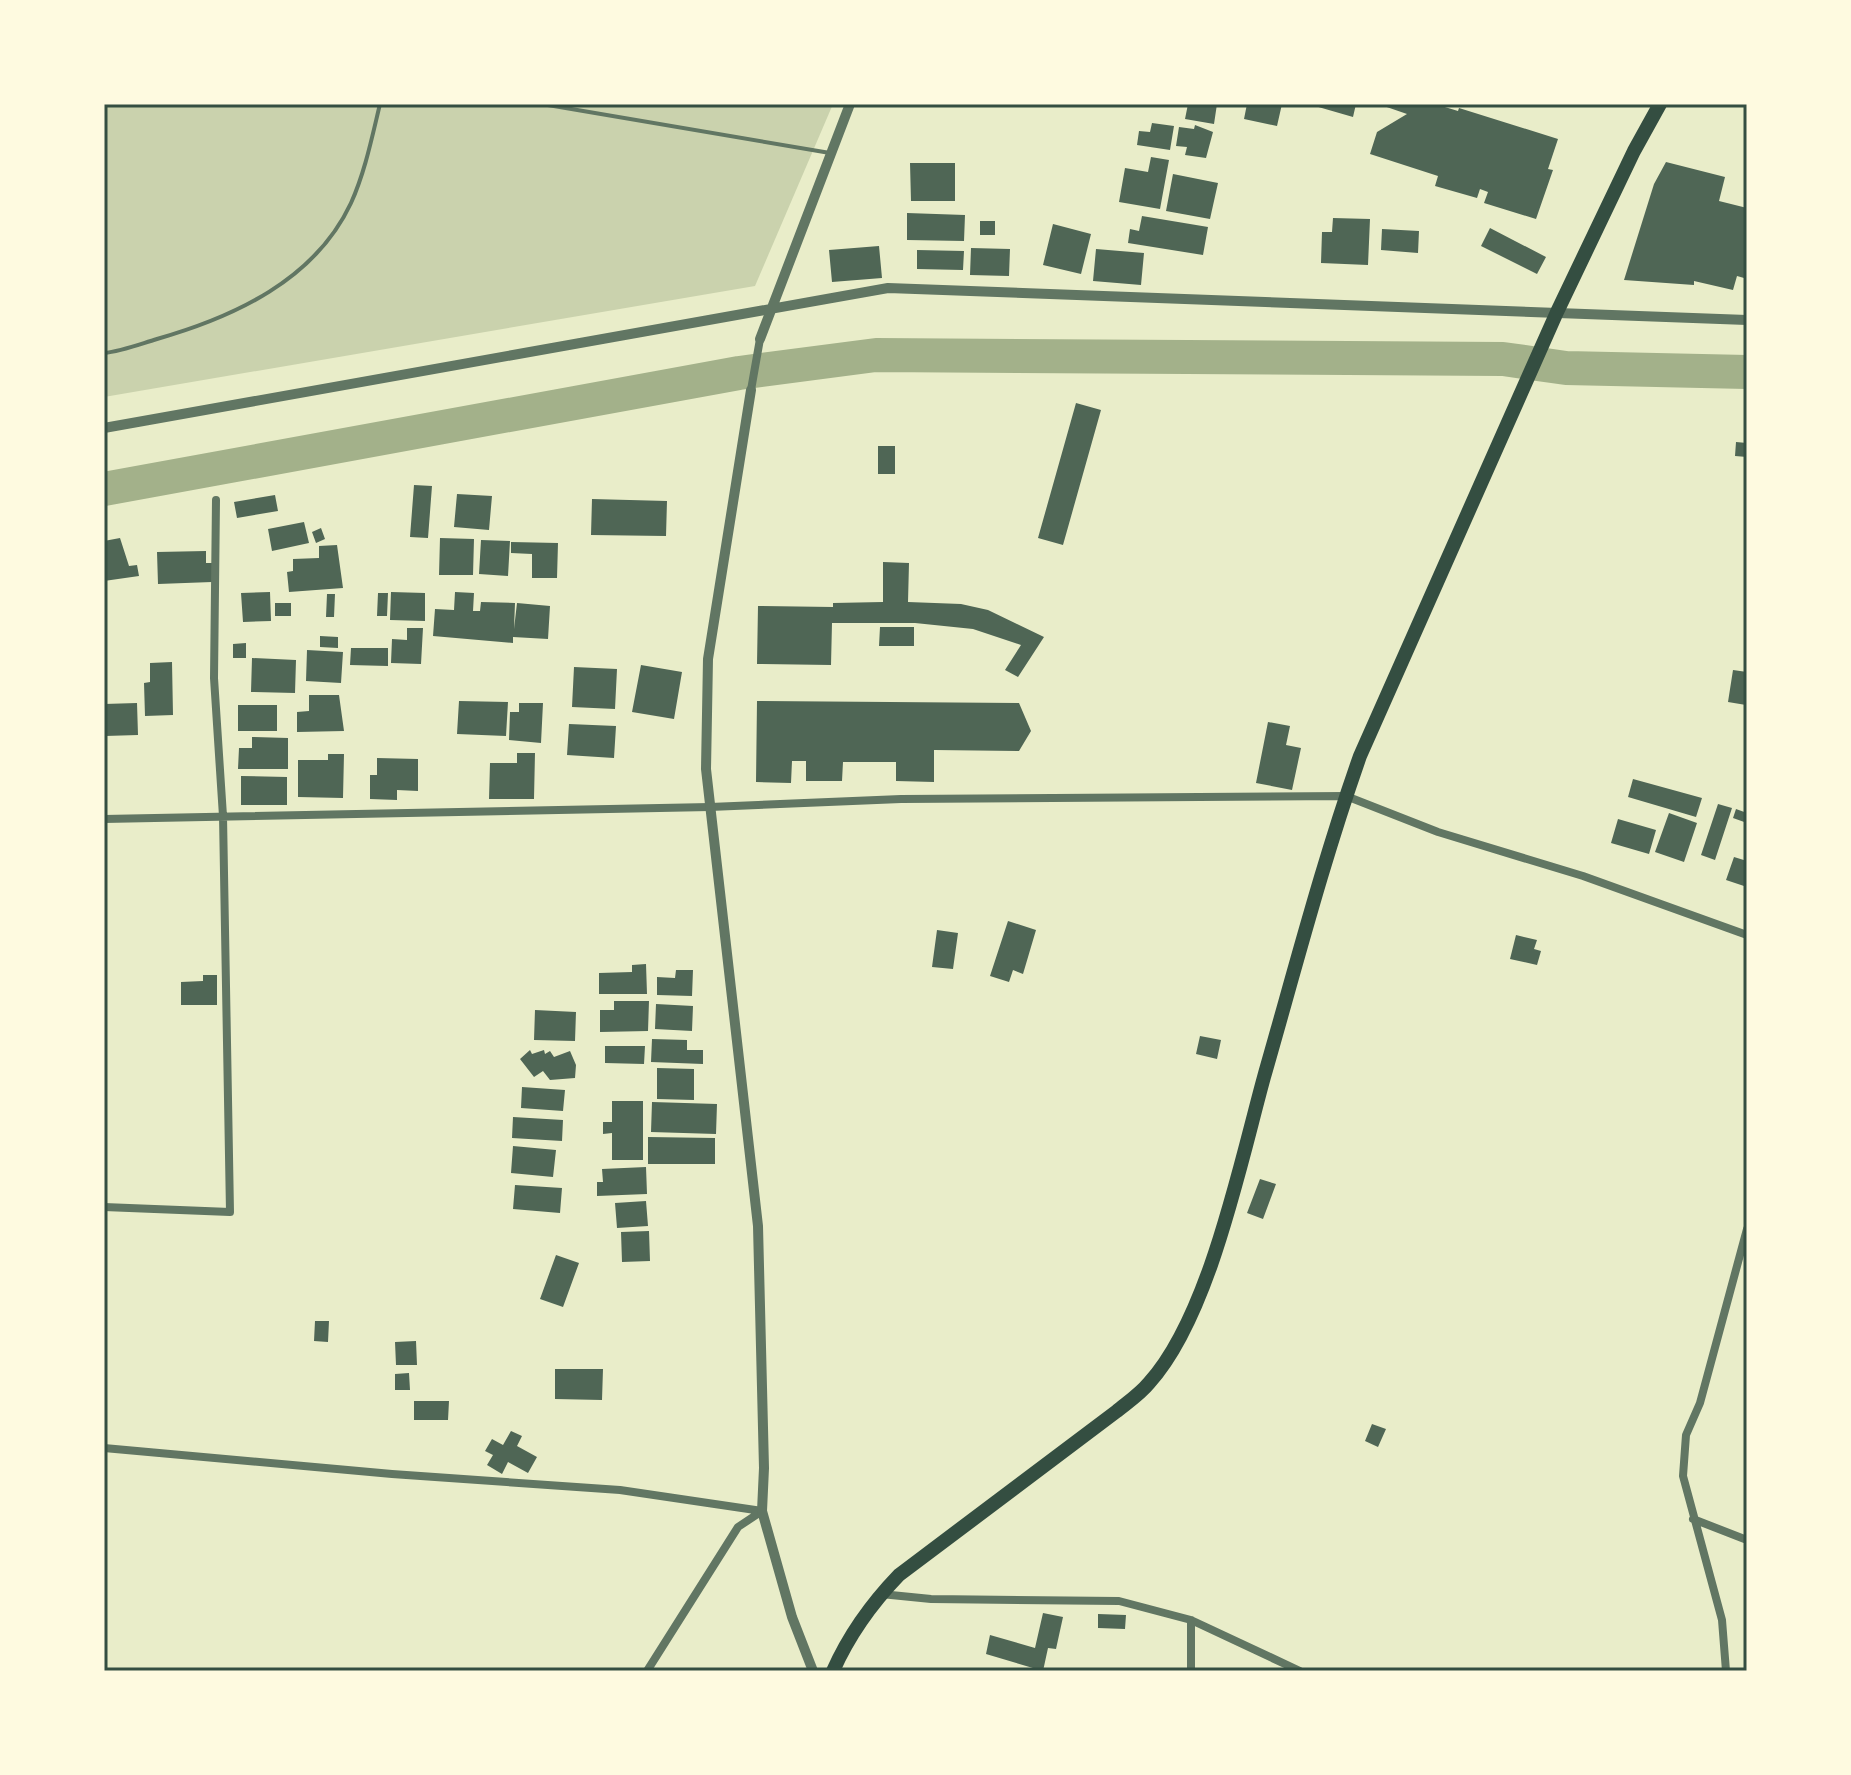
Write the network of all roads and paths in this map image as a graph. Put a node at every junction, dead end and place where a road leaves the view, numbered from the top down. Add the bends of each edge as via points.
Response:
1 (380, 104) edge
2 (542, 104) edge
3 (850, 104) edge
4 (1660, 104) edge
5 (830, 153) junction
6 (770, 306) junction
7 (1557, 312) junction
8 (1747, 320) edge
9 (760, 339) joint
10 (104, 353) edge
11 (751, 390) joint
12 (104, 428) edge
13 (216, 500) dead end
14 (1346, 796) junction
15 (710, 807) junction
16 (223, 816) junction
17 (104, 819) edge
18 (1747, 935) edge
19 (104, 1207) edge
20 (1747, 1229) edge
21 (104, 1448) edge
22 (762, 1511) junction
23 (1693, 1519) junction
24 (1747, 1540) edge
25 (880, 1594) junction
26 (1191, 1620) junction
27 (647, 1671) edge
28 (813, 1671) edge
29 (833, 1671) edge
30 (1191, 1671) edge
31 (1300, 1671) edge
32 (1726, 1671) edge

1 - 10 lane via 351,204 325,244 287,280 252,304 195,328
2 - 5 lane
3 - 5 street
4 - 7 main road
5 - 6 street
6 - 7 street via 888,288
6 - 9 street
6 - 12 street
7 - 8 street
7 - 14 main road
9 - 11 street
11 - 15 street via 708,659
13 - 16 street via 214,678
14 - 15 street via 901,799
14 - 18 street
14 - 25 main road via 1200,1293 1168,1358 1117,1411 937,1544
15 - 16 street
15 - 22 street via 758,1226
16 - 17 street
16 - 19 street via 230,1212
20 - 23 street via 1700,1403 1686,1435 1683,1476
21 - 22 street via 620,1490
22 - 27 street via 738,1527
22 - 28 street
23 - 24 street
23 - 32 street via 1722,1620
25 - 26 street via 1119,1601
25 - 29 main road
26 - 30 street
26 - 31 street

